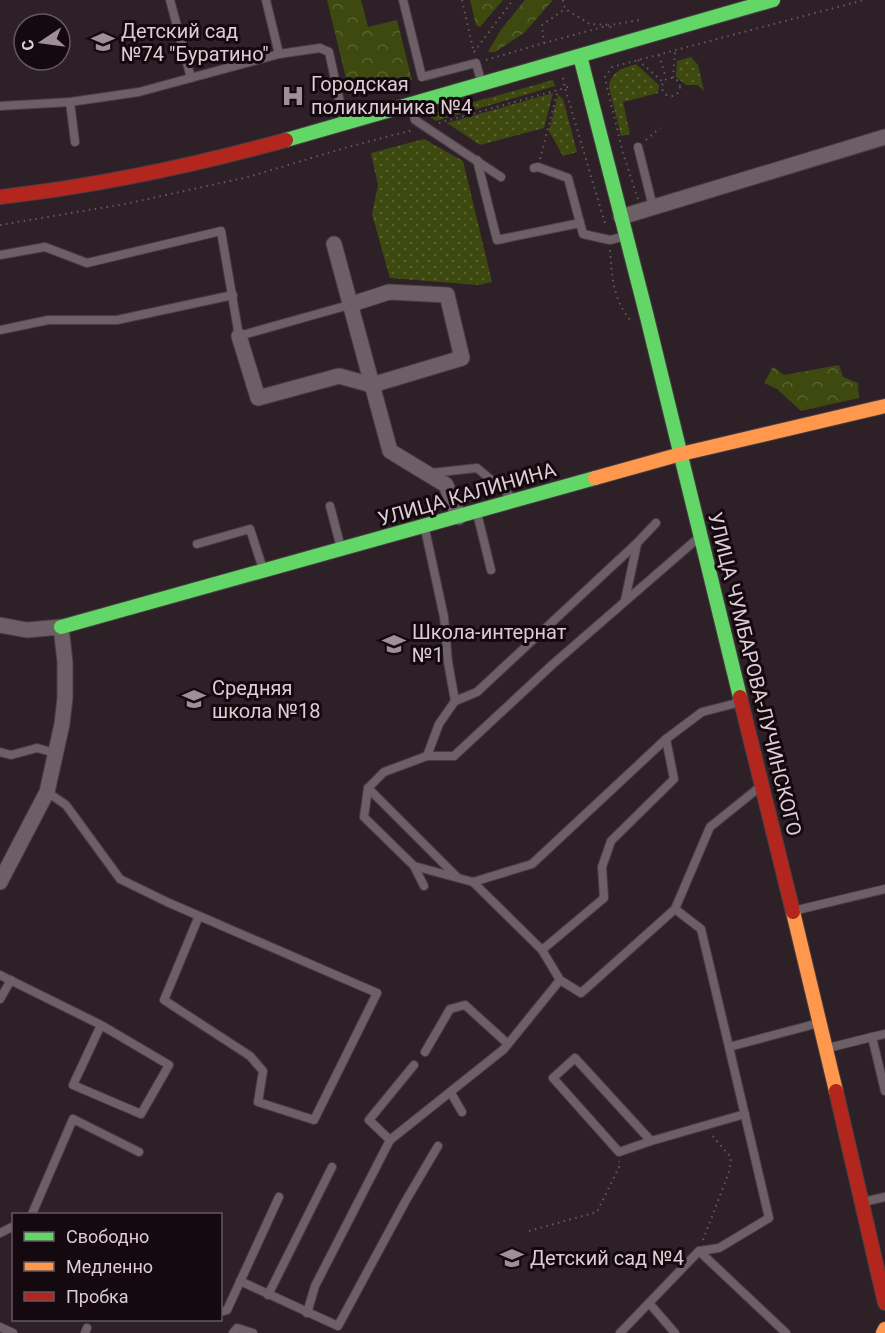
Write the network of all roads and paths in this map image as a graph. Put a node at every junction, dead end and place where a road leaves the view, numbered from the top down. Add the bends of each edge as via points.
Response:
1 (170, 0) edge
2 (266, 0) edge
3 (403, 0) edge
4 (462, 0) edge
5 (513, 0) edge
6 (562, 0) edge
7 (773, 0) edge
8 (864, 0) edge
9 (738, 5) edge
10 (640, 20) dead end
11 (544, 43) junction
12 (675, 51) junction
13 (279, 54) junction
14 (659, 55) junction
15 (580, 56) junction
16 (638, 60) junction
17 (476, 63) junction
18 (191, 78) junction
19 (673, 78) junction
20 (666, 79) junction
21 (663, 82) junction
22 (482, 84) junction
23 (558, 90) junction
24 (70, 102) junction
25 (411, 105) junction
26 (0, 106) edge
27 (345, 123) junction
28 (427, 127) junction
29 (660, 128) dead end
30 (885, 137) edge
31 (75, 142) dead end
32 (638, 147) joint
33 (477, 160) junction
34 (536, 168) joint
35 (501, 177) dead end
36 (0, 197) edge
37 (647, 209) junction
38 (621, 217) junction
39 (580, 224) junction
40 (0, 225) edge
41 (626, 236) junction
42 (610, 240) junction
43 (334, 244) dead end
44 (0, 255) edge
45 (233, 295) junction
46 (349, 305) junction
47 (634, 324) dead end
48 (0, 330) edge
49 (239, 336) junction
50 (372, 385) junction
51 (885, 406) edge
52 (681, 453) junction
53 (426, 473) junction
54 (516, 501) junction
55 (330, 506) dead end
56 (477, 512) junction
57 (459, 517) junction
58 (656, 523) dead end
59 (424, 527) junction
60 (701, 536) junction
61 (637, 543) junction
62 (197, 544) dead end
63 (341, 550) junction
64 (263, 569) junction
65 (491, 570) dead end
66 (625, 600) junction
67 (0, 625) edge
68 (61, 627) junction
69 (455, 701) junction
70 (741, 702) junction
71 (666, 739) junction
72 (0, 752) edge
73 (55, 753) junction
74 (428, 756) junction
75 (762, 785) junction
76 (369, 788) junction
77 (47, 792) junction
78 (414, 866) junction
79 (457, 878) junction
80 (0, 882) edge
81 (474, 882) junction
82 (424, 886) dead end
83 (885, 888) edge
84 (675, 909) junction
85 (793, 911) junction
86 (199, 916) junction
87 (542, 950) junction
88 (0, 975) edge
89 (560, 980) junction
90 (10, 981) junction
91 (0, 999) edge
92 (820, 1022) junction
93 (100, 1025) junction
94 (885, 1034) edge
95 (872, 1037) junction
96 (508, 1044) junction
97 (729, 1047) junction
98 (826, 1048) junction
99 (425, 1052) dead end
100 (414, 1065) dead end
101 (885, 1091) edge
102 (451, 1092) junction
103 (462, 1112) dead end
104 (745, 1114) junction
105 (705, 1126) junction
106 (390, 1140) junction
107 (651, 1141) junction
108 (438, 1146) dead end
109 (139, 1152) dead end
110 (620, 1152) junction
111 (332, 1167) dead end
112 (279, 1197) dead end
113 (885, 1197) edge
114 (862, 1203) junction
115 (33, 1213) edge
116 (529, 1231) dead end
117 (699, 1251) junction
118 (240, 1281) junction
119 (268, 1295) junction
120 (649, 1303) junction
121 (885, 1303) edge
122 (222, 1311) edge
123 (307, 1313) junction
124 (0, 1327) edge
125 (338, 1329) edge
126 (885, 1329) edge
127 (13, 1333) edge
128 (233, 1333) edge
129 (253, 1333) edge
130 (620, 1333) edge
131 (675, 1333) edge
132 (786, 1333) edge
133 (883, 1333) edge

1 - 18 lane
2 - 13 lane
3 - 17 lane via 422,77
4 - 5 path via 474,52
6 - 11 path via 565,9 542,25
7 - 9 street
8 - 12 path
9 - 15 street
10 - 11 path
11 - 17 path
12 - 14 path
12 - 19 path
13 - 18 lane
13 - 27 lane via 320,48 329,52
14 - 16 path
14 - 20 path
15 - 22 street
15 - 38 street, УЛИЦА ЧУМБАРОВА-ЛУЧИНСКОГО
16 - 21 path
16 - 37 path via 612,67 605,77 623,153
17 - 22 lane
18 - 24 lane via 139,92
19 - 20 path
19 - 21 path via 680,85 679,93 673,97 661,90
20 - 21 path
22 - 25 street
23 - 28 path
23 - 34 path
23 - 42 path via 565,88
24 - 26 lane
24 - 31 lane
25 - 27 street
25 - 28 lane via 416,120
27 - 36 street via 134,178
28 - 33 lane
28 - 40 path via 248,177 125,204
29 - 32 path
30 - 37 street
32 - 37 lane
33 - 35 lane
33 - 39 lane via 498,240
34 - 39 lane via 568,178
37 - 38 street
38 - 41 street, УЛИЦА ЧУМБАРОВА-ЛУЧИНСКОГО
39 - 42 lane via 583,234
41 - 42 lane
41 - 52 street, УЛИЦА ЧУМБАРОВА-ЛУЧИНСКОГО
42 - 47 path via 612,275 620,308
43 - 46 street
44 - 45 lane via 45,247 87,263 221,231
45 - 48 lane via 117,320 48,320
45 - 49 lane
46 - 49 lane
46 - 50 street
46 - 50 street via 389,292 447,294 462,358
49 - 50 street via 258,398 339,376
50 - 53 street via 390,451
51 - 52 street, УЛИЦА КАЛИНИНА
52 - 54 street, УЛИЦА КАЛИНИНА
52 - 60 street, УЛИЦА ЧУМБАРОВА-ЛУЧИНСКОГО
53 - 54 lane via 477,468
53 - 57 street via 446,485
54 - 56 street, УЛИЦА КАЛИНИНА
55 - 63 lane
56 - 57 street, УЛИЦА КАЛИНИНА
56 - 65 lane
57 - 59 street, УЛИЦА КАЛИНИНА
58 - 61 lane
59 - 63 street, УЛИЦА КАЛИНИНА
59 - 69 lane via 444,617
60 - 66 lane
60 - 70 street, УЛИЦА ЧУМБАРОВА-ЛУЧИНСКОГО
61 - 66 lane
61 - 69 lane via 477,692
62 - 64 lane via 250,529
63 - 64 street, УЛИЦА КАЛИНИНА
64 - 68 street, УЛИЦА КАЛИНИНА
66 - 74 lane via 454,756
67 - 68 street via 27,630
68 - 73 street via 65,698
69 - 74 lane via 439,724
70 - 71 lane via 702,712
70 - 75 street, УЛИЦА ЧУМБАРОВА-ЛУЧИНСКОГО
71 - 81 lane via 532,864
71 - 87 lane via 674,779 611,841 602,867 604,898
72 - 73 lane via 11,755 37,748
73 - 77 street
74 - 76 lane via 384,772
75 - 84 lane via 710,827
75 - 85 street, УЛИЦА ЧУМБАРОВА-ЛУЧИНСКОГО
76 - 78 lane via 363,818
76 - 79 lane
77 - 80 street
77 - 86 lane via 66,805 120,879
78 - 79 lane
78 - 82 lane
79 - 81 lane
81 - 87 lane
83 - 85 lane
84 - 89 lane via 581,993
84 - 97 lane via 701,929
85 - 92 street, УЛИЦА ЧУМБАРОВА-ЛУЧИНСКОГО
86 - 86 lane via 164,1000 250,1056 263,1071 258,1101 314,1120 377,993
87 - 89 lane
88 - 90 lane
89 - 96 lane
90 - 91 lane
90 - 93 lane
92 - 97 lane
92 - 98 street, УЛИЦА ЧУМБАРОВА-ЛУЧИНСКОГО
93 - 93 lane via 73,1085 141,1114 169,1065
94 - 95 lane
95 - 98 lane
95 - 101 lane
96 - 99 lane via 465,1005 450,1009
96 - 102 lane
97 - 104 lane
98 - 114 street, УЛИЦА ЧУМБАРОВА-ЛУЧИНСКОГО
100 - 106 lane via 369,1120
102 - 103 lane
102 - 106 lane
104 - 105 lane
104 - 117 lane via 769,1218 719,1248
105 - 107 lane
105 - 117 path via 731,1158
106 - 123 lane via 315,1286
107 - 110 lane
107 - 110 lane via 575,1058 553,1078
108 - 125 lane
109 - 115 lane via 73,1119
110 - 116 path via 619,1167 597,1212
111 - 119 lane
112 - 118 lane
113 - 114 lane
114 - 121 street, УЛИЦА ЧУМБАРОВА-ЛУЧИНСКОГО
117 - 120 lane
117 - 132 lane
118 - 119 lane
118 - 122 lane via 227,1310
119 - 123 lane
120 - 130 lane
120 - 131 lane
123 - 125 lane
124 - 127 lane
126 - 133 street
128 - 129 lane via 237,1328

